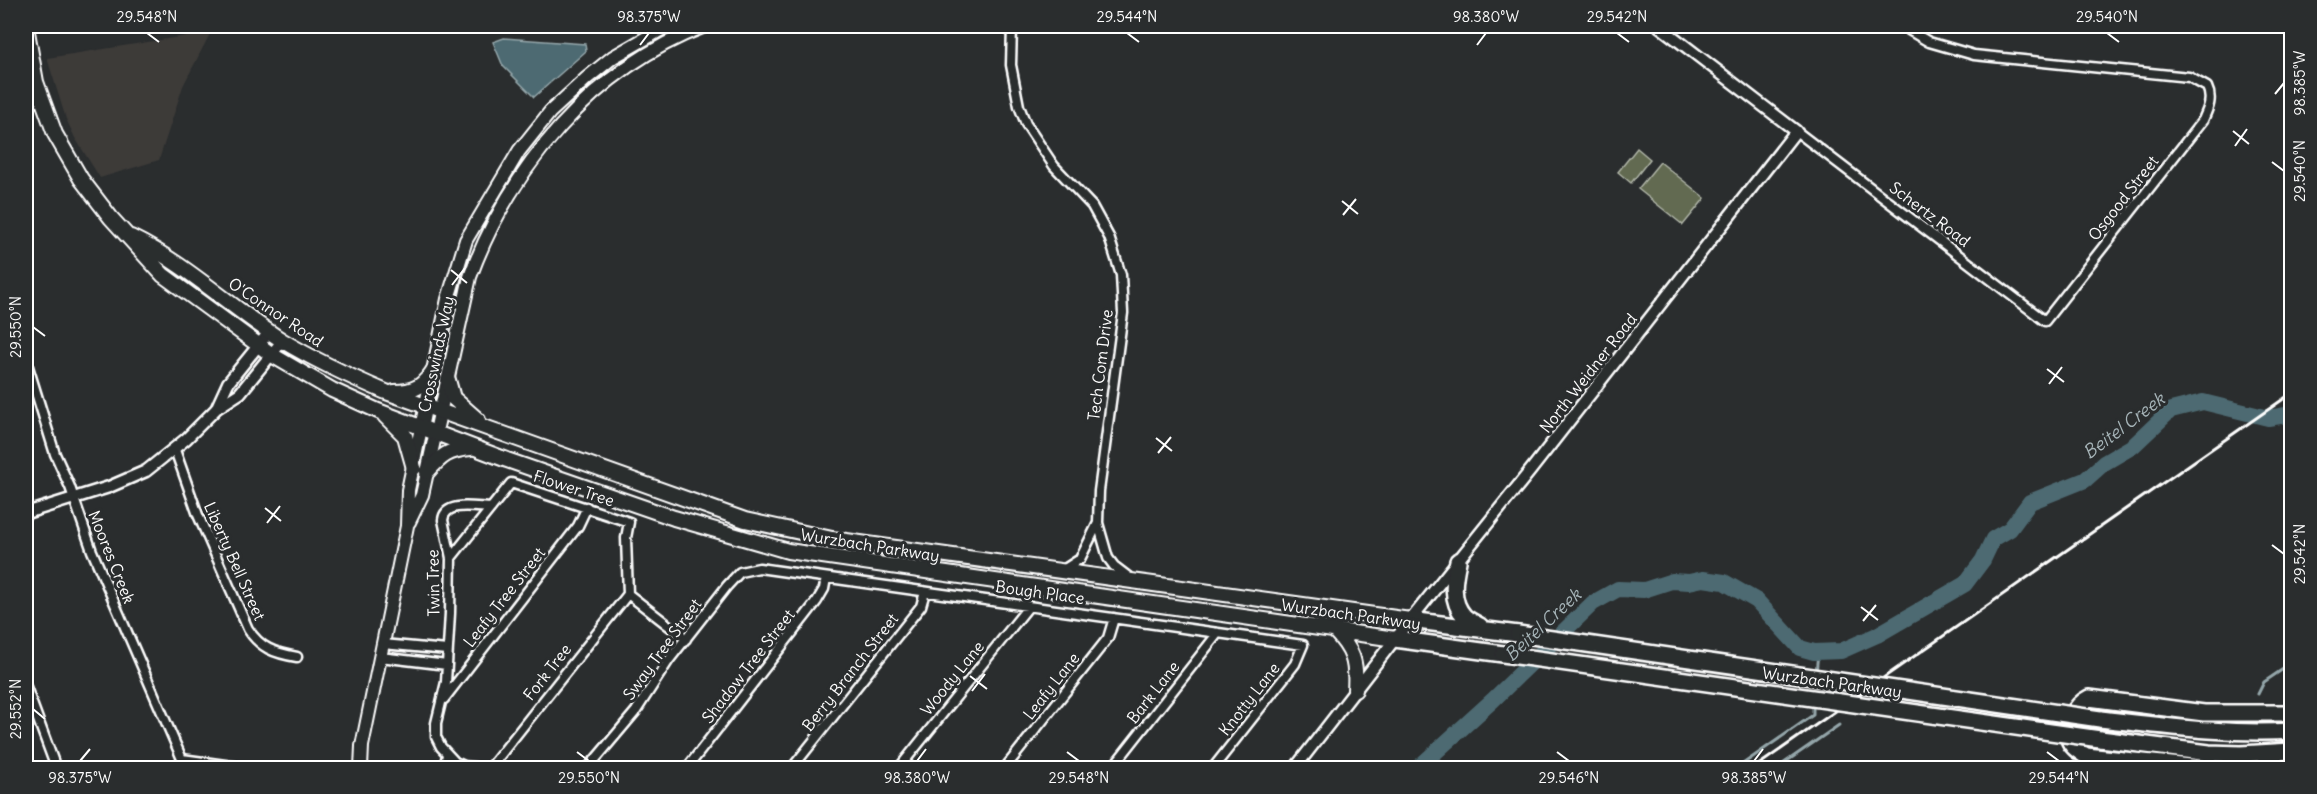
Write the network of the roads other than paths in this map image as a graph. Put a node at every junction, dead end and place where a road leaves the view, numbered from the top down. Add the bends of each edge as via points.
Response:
1 (26, 26) edge
2 (667, 26) edge
3 (705, 26) edge
4 (1012, 26) edge
5 (1659, 26) edge
6 (1902, 26) edge
7 (1796, 131) junction
8 (508, 168) junction
9 (521, 177) junction
10 (129, 237) junction
11 (2045, 321) joint
12 (270, 331) junction
13 (283, 340) junction
14 (259, 346) junction
15 (272, 356) junction
16 (26, 360) edge
17 (435, 368) junction
18 (448, 380) junction
19 (386, 392) junction
20 (427, 406) junction
21 (217, 408) junction
22 (378, 411) junction
23 (441, 411) junction
24 (423, 427) junction
25 (487, 427) junction
26 (436, 432) junction
27 (474, 448) junction
28 (175, 450) junction
29 (421, 470) junction
30 (73, 499) junction
31 (587, 507) junction
32 (491, 508) junction
33 (26, 513) edge
34 (1098, 523) junction
35 (451, 558) junction
36 (1458, 561) junction
37 (772, 570) joint
38 (1063, 570) junction
39 (826, 578) junction
40 (1132, 580) junction
41 (926, 591) junction
42 (628, 594) junction
43 (1029, 606) junction
44 (1114, 618) junction
45 (1410, 620) junction
46 (1485, 629) junction
47 (1334, 630) junction
48 (1218, 633) junction
49 (686, 639) junction
50 (1395, 639) junction
51 (383, 644) junction
52 (1303, 645) joint
53 (447, 650) junction
54 (297, 657) dead end
55 (380, 657) junction
56 (447, 665) junction
57 (26, 687) edge
58 (1355, 690) junction
59 (441, 702) junction
60 (2292, 713) edge
61 (2292, 731) edge
62 (2292, 751) edge
63 (447, 755) junction
64 (56, 768) edge
65 (247, 768) edge
66 (360, 768) edge
67 (444, 768) edge
68 (481, 768) edge
69 (490, 768) edge
70 (588, 768) edge
71 (687, 768) edge
72 (792, 768) edge
73 (899, 768) edge
74 (1005, 768) edge
75 (1112, 768) edge
76 (1213, 768) edge
77 (1295, 768) edge
78 (2200, 768) edge

1 - 10 highway, O'Connor Road via 36,82 55,134 87,188
2 - 8 main road, Crosswinds Way via 621,52 587,78 550,112
3 - 9 main road, Crosswinds Way via 662,45 600,88 567,119
4 - 34 street, Tech Com Drive via 1011,65 1026,124 1054,166 1098,214 1121,275 1123,314
5 - 7 street
6 - 11 street, Osgood Street via 1929,42 1974,56 2176,75 2207,87 2210,99 2203,120
7 - 11 street, Schertz Road
7 - 36 street, North Weidner Road
8 - 9 main road
8 - 17 main road, Crosswinds Way via 466,240 448,299
9 - 18 main road, Crosswinds Way via 480,248
10 - 12 highway, O'Connor Road via 173,261
10 - 14 highway, O'Connor Road via 163,275
12 - 13 highway, O'Connor Road
12 - 14 street
13 - 15 street
13 - 19 highway, O'Connor Road via 339,372
14 - 15 highway, O'Connor Road
14 - 21 street via 228,383
15 - 21 street via 240,393
15 - 22 highway, O'Connor Road via 323,386
16 - 30 street, Moores Creek
17 - 19 highway via 417,390
17 - 20 main road, Crosswinds Way
18 - 23 main road, Crosswinds Way
18 - 25 highway via 453,398
19 - 20 highway, O'Connor Road
20 - 23 highway, Wurzbach Parkway
20 - 24 main road
21 - 28 street
22 - 24 highway, O'Connor Road
22 - 29 highway via 405,436
23 - 25 highway, Wurzbach Parkway
23 - 26 main road, Crosswinds Way
24 - 26 highway, Wurzbach Parkway
24 - 29 main road
25 - 38 highway, Wurzbach Parkway via 715,510 779,529
26 - 27 highway, Wurzbach Parkway
26 - 29 main road
27 - 29 highway via 445,453
27 - 47 highway, Wurzbach Parkway via 674,518 788,551
28 - 30 street via 139,475
28 - 54 street, Liberty Bell Street via 198,515 248,629 265,649
29 - 51 main road via 422,495 407,526
30 - 33 street
30 - 65 street, Moores Creek via 182,759
31 - 32 street, Flower Tree via 511,484
31 - 42 street, Flower Tree via 629,522
31 - 59 street, Leafy Tree Street via 578,526
32 - 35 street
32 - 35 street, Twin Tree via 457,507 445,511 443,520
34 - 38 street, Tech Com Drive via 1080,559
34 - 40 street, Tech Com Drive via 1108,558
35 - 53 street, Twin Tree
36 - 45 street, North Weidner Road
36 - 46 highway via 1455,601 1464,617
37 - 39 street, Bough Place
37 - 49 street, Sway Tree Street via 752,568 740,572
38 - 40 highway, Wurzbach Parkway
39 - 41 street, Bough Place
39 - 71 street, Shadow Tree Street via 817,602
40 - 45 highway, Wurzbach Parkway
41 - 43 street, Bough Place
41 - 72 street, Berry Branch Street via 921,606
42 - 49 street
42 - 69 street, Fork Tree
43 - 44 street, Bough Place
43 - 73 street, Woody Lane
44 - 48 street, Bough Place
44 - 74 street, Leafy Lane via 1108,638
45 - 46 highway, Wurzbach Parkway
45 - 50 street, North Weidner Road
46 - 61 highway, Wurzbach Parkway, bridge via 2100,719 2199,730
47 - 50 highway, Wurzbach Parkway
47 - 58 highway via 1353,658
48 - 52 street, Bough Place
48 - 75 street, Bark Lane
49 - 70 street, Sway Tree Street via 636,711
50 - 58 street, North Weidner Road
50 - 62 highway, Wurzbach Parkway, bridge via 2209,753
51 - 53 street
51 - 55 main road
52 - 76 street, Knotty Lane via 1295,664
53 - 56 street, Twin Tree
55 - 56 street
55 - 66 main road
56 - 59 street, Twin Tree
57 - 64 street
58 - 77 street, North Weidner Road
59 - 63 street, Twin Tree via 436,730
60 - 78 highway via 2204,713 2089,698 2077,706 2069,740 2086,756
63 - 67 street
63 - 68 street via 464,766

